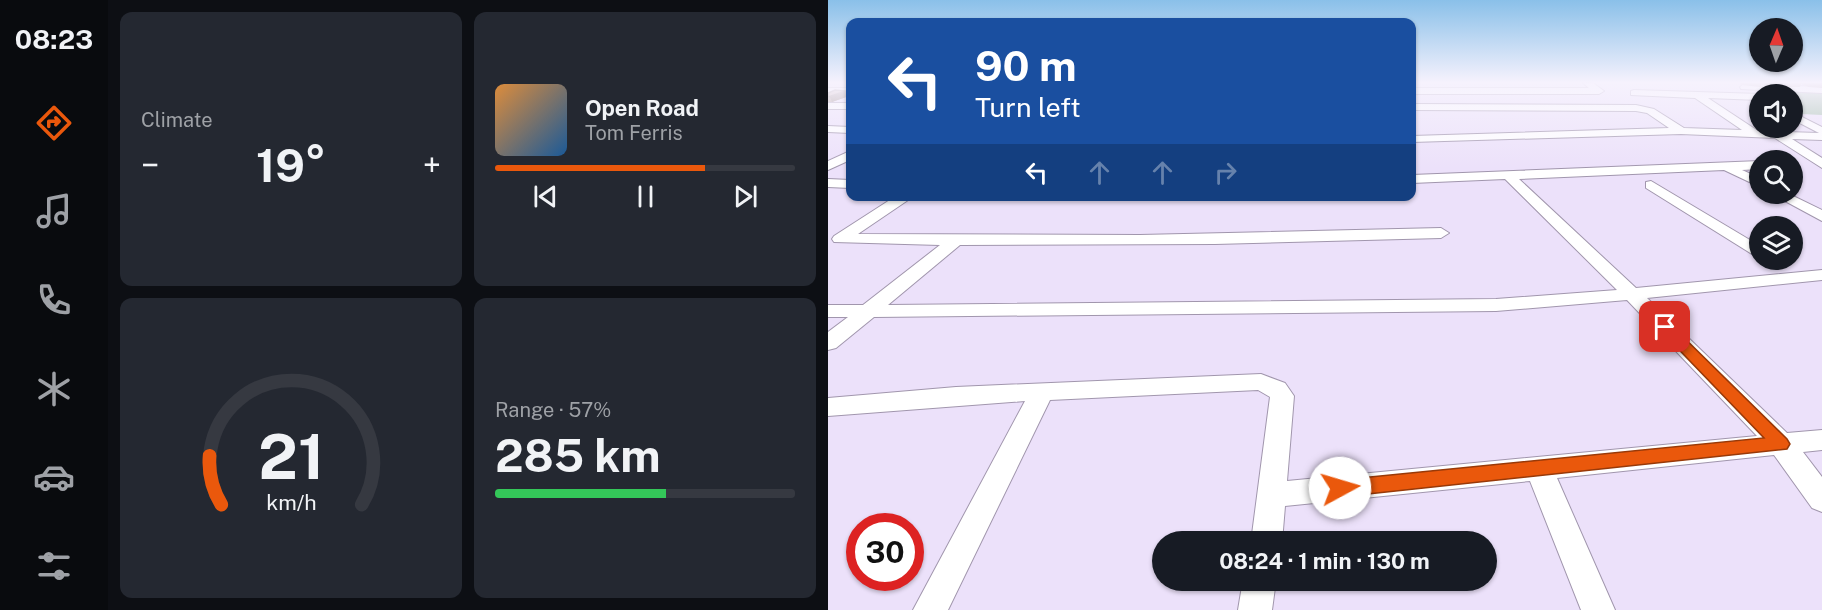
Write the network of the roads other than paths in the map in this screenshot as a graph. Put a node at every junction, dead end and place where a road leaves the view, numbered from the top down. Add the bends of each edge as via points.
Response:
1 (1651, 111) edge
2 (1722, 111) edge
3 (1803, 117) edge
4 (1822, 118) edge
5 (1803, 121) edge
6 (1749, 129) edge
7 (830, 130) edge
8 (846, 130) edge
9 (1680, 131) junction
10 (1822, 131) edge
11 (1749, 134) edge
12 (1803, 136) edge
13 (1822, 137) edge
14 (1783, 138) edge
15 (1416, 139) edge
16 (846, 158) edge
17 (1803, 164) edge
18 (1822, 164) edge
19 (1749, 165) edge
20 (828, 166) edge
21 (1727, 166) junction
22 (1509, 176) junction
23 (1749, 177) edge
24 (1416, 180) edge
25 (828, 183) edge
26 (846, 184) edge
27 (1651, 185) dead end
28 (899, 201) edge
29 (1799, 204) edge
30 (1822, 216) edge
31 (1441, 233) dead end
32 (834, 239) edge
33 (955, 241) junction
34 (1749, 247) edge
35 (1784, 270) edge
36 (1822, 275) edge
37 (1796, 277) junction
38 (1632, 294) junction
39 (828, 311) edge
40 (865, 312) junction
41 (828, 343) edge
42 (1042, 392) junction
43 (828, 407) edge
44 (1822, 440) edge
45 (1781, 444) junction
46 (1539, 468) junction
47 (1273, 495) junction
48 (1822, 499) edge
49 (1268, 531) edge
50 (1258, 591) edge
51 (930, 610) edge
52 (1255, 610) edge
53 (1598, 610) edge

1 - 9 street
2 - 6 street
3 - 4 street
5 - 10 street
7 - 8 street
9 - 11 street
9 - 15 street
12 - 13 street
14 - 18 street
16 - 20 street
17 - 18 street
19 - 21 street
21 - 22 street
21 - 23 street
22 - 24 street
22 - 38 street
25 - 26 street
27 - 34 street
28 - 32 street
29 - 30 street
31 - 33 street via 1283,239
32 - 33 street
33 - 40 street
35 - 37 street
36 - 37 street
37 - 38 street
38 - 40 street via 1496,305
38 - 45 street
39 - 40 street
40 - 41 street
42 - 43 street
42 - 47 street via 1261,381 1282,396
42 - 51 street
44 - 45 street
45 - 46 street
45 - 48 street
46 - 47 street
46 - 53 street
47 - 49 street
50 - 52 street

